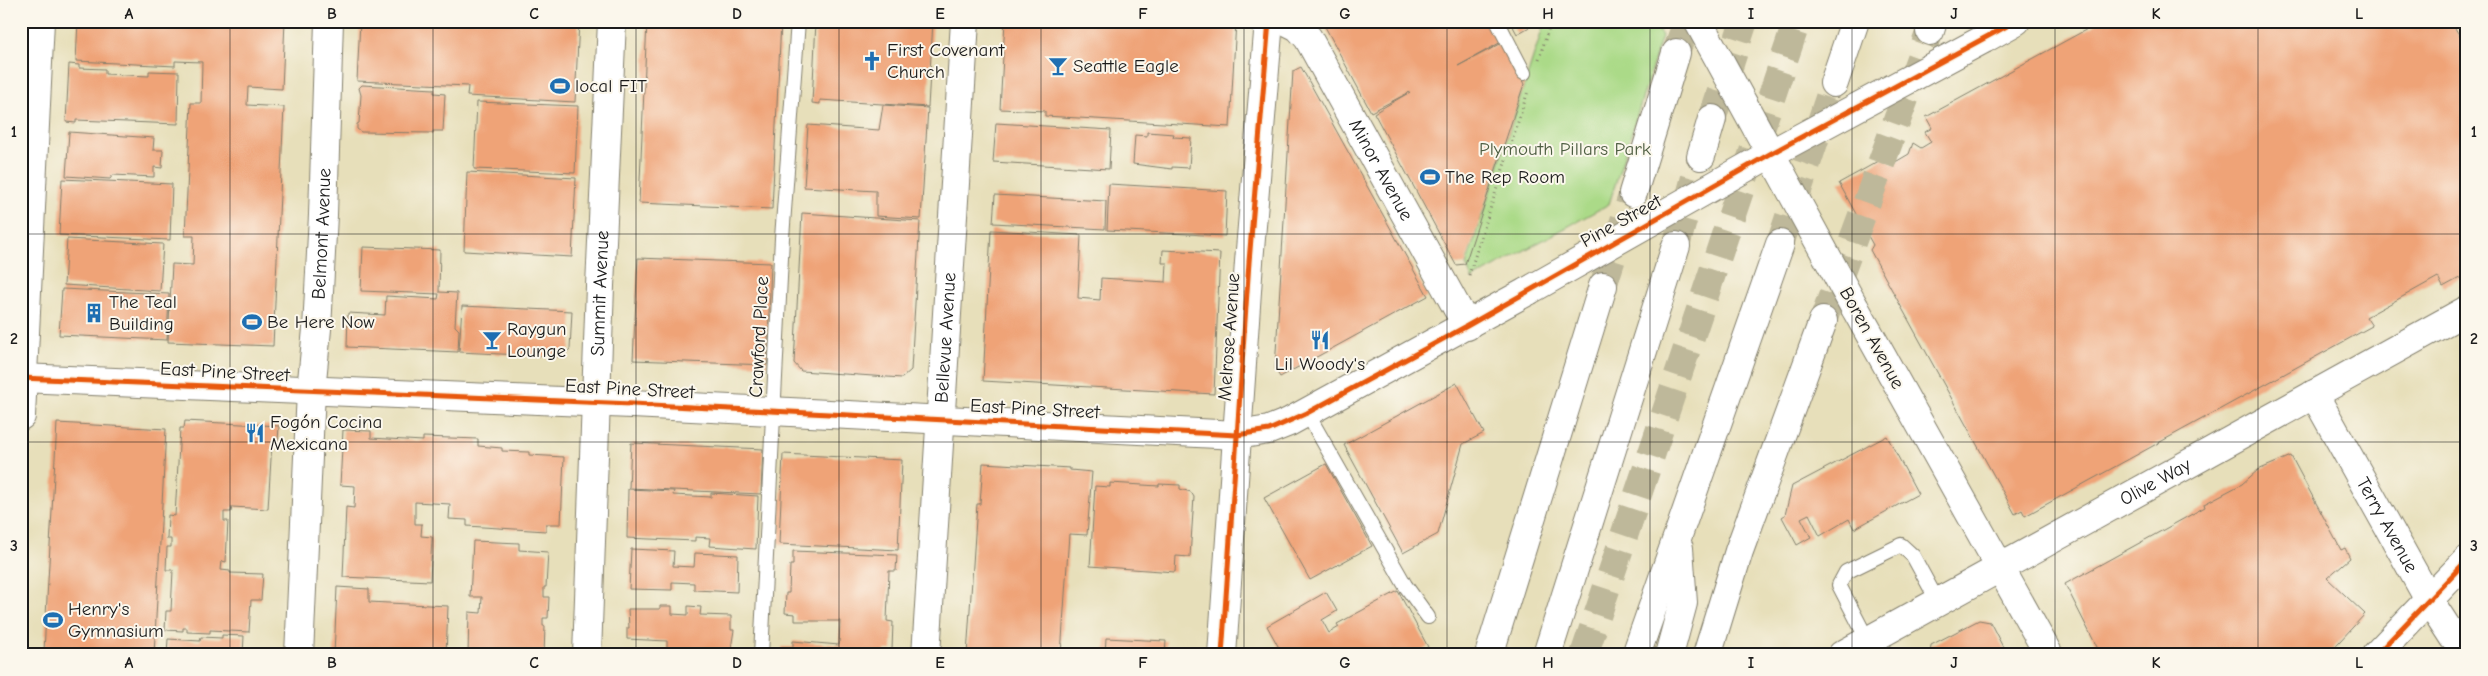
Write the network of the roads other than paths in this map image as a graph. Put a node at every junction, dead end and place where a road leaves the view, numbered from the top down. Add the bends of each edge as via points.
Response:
1 (40, 21) edge
2 (329, 21) edge
3 (612, 21) edge
4 (798, 21) edge
5 (966, 21) edge
6 (1269, 21) edge
7 (1286, 21) edge
8 (1497, 21) edge
9 (1698, 21) edge
10 (1855, 21) edge
11 (2016, 21) edge
12 (1676, 53) tunnel mouth
13 (1527, 78) road end
14 (1834, 83) tunnel mouth
15 (1712, 119) tunnel mouth
16 (1770, 154) junction
17 (1701, 156) tunnel mouth
18 (1633, 193) tunnel mouth
19 (1780, 244) tunnel mouth
20 (1676, 246) tunnel mouth
21 (1603, 286) tunnel mouth
22 (2467, 310) edge
23 (1823, 321) tunnel mouth
24 (1467, 326) junction
25 (22, 378) edge
26 (310, 391) junction
27 (2314, 394) junction
28 (597, 403) junction
29 (774, 411) junction
30 (1307, 412) junction
31 (21, 416) edge
32 (940, 419) junction
33 (1237, 435) junction
34 (1678, 537) junction
35 (2467, 560) edge
36 (1999, 569) junction
37 (2429, 600) junction
38 (1938, 602) junction
39 (1428, 617) dead end
40 (1868, 641) junction
41 (2467, 650) edge
42 (299, 655) edge
43 (587, 655) edge
44 (760, 655) edge
45 (926, 655) edge
46 (1222, 655) edge
47 (1489, 655) edge
48 (1547, 655) edge
49 (1636, 655) edge
50 (1669, 655) edge
51 (1707, 655) edge
52 (1842, 655) edge
53 (2049, 655) edge
54 (2376, 655) edge

1 - 25 main road
2 - 26 main road, Belmont Avenue via 318,320
3 - 28 main road, Summit Avenue
4 - 29 lane, Crawford Place via 782,238
5 - 32 main road, Bellevue Avenue
6 - 33 main road, Melrose Avenue
7 - 24 main road, Minor Avenue via 1308,38
8 - 13 lane
9 - 16 main road, Boren Avenue, bridge
10 - 14 main road
11 - 16 main road, Pine Street, bridge
12 - 18 main road
15 - 17 main road
16 - 24 main road, Pine Street, bridge
16 - 36 main road, Boren Avenue, bridge
19 - 34 main road
20 - 48 main road
21 - 47 main road
22 - 27 main road, Olive Way
23 - 51 main road via 1739,551
24 - 30 main road, Pine Street
25 - 26 main road, East Pine Street
25 - 31 main road
26 - 28 main road, East Pine Street
26 - 42 main road, Belmont Avenue
27 - 36 main road, Olive Way
27 - 37 main road, Terry Avenue
28 - 29 main road, East Pine Street
28 - 43 main road, Summit Avenue
29 - 32 main road, East Pine Street
29 - 44 lane, Crawford Place
30 - 33 main road, Pine Street via 1269,430
30 - 39 lane via 1405,585
32 - 33 main road, East Pine Street
32 - 45 main road, Bellevue Avenue
33 - 46 main road, Melrose Avenue
34 - 49 main road
34 - 50 main road via 1683,603
35 - 37 main road
36 - 38 main road, Olive Way
36 - 53 main road, Boren Avenue
37 - 41 main road, Terry Avenue via 2453,637
37 - 54 main road
38 - 40 main road, Olive Way
38 - 40 lane via 1913,556 1901,545 1846,572 1839,585
40 - 52 main road, Olive Way

